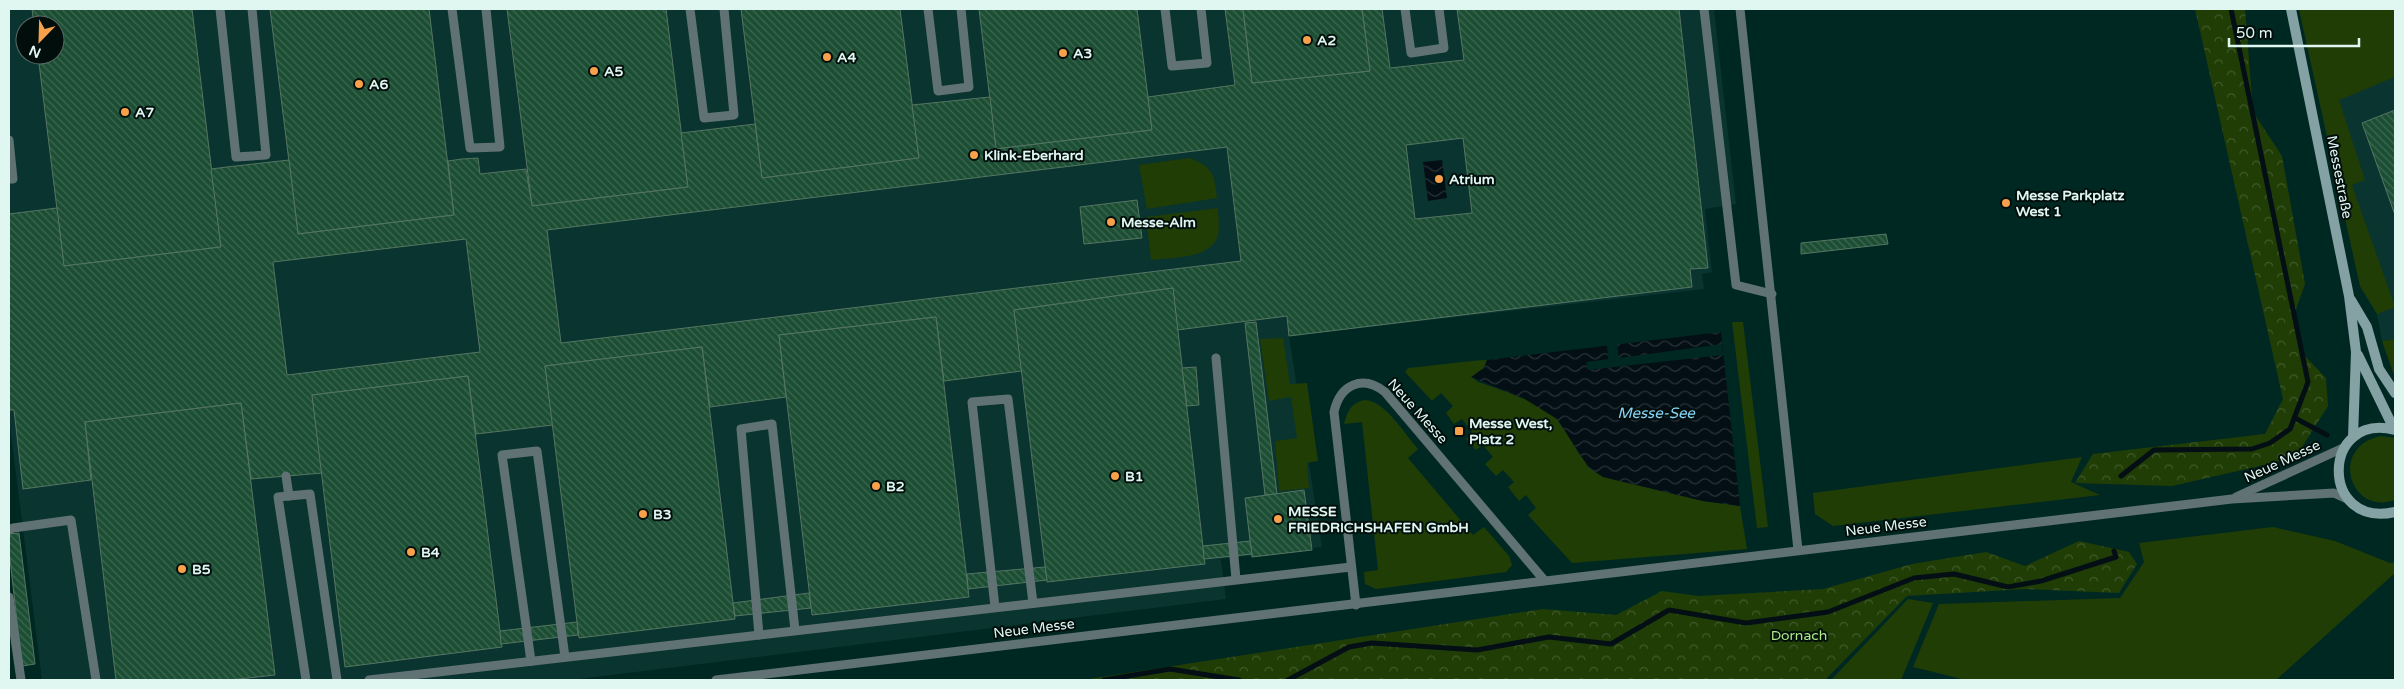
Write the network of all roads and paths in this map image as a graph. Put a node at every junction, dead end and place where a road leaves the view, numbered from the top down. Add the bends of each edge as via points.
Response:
1 (220, 9) edge
2 (252, 9) edge
3 (452, 9) edge
4 (486, 9) edge
5 (690, 9) edge
6 (724, 9) edge
7 (928, 9) edge
8 (961, 9) edge
9 (1165, 9) edge
10 (1201, 9) edge
11 (1405, 9) edge
12 (1439, 9) edge
13 (1704, 9) edge
14 (1740, 9) edge
15 (2291, 9) edge
16 (9, 140) edge
17 (9, 179) edge
18 (1772, 294) junction
19 (2349, 296) junction
20 (2356, 352) junction
21 (1216, 358) dead end
22 (2395, 392) edge
23 (2395, 429) edge
24 (2353, 437) junction
25 (2343, 448) junction
26 (286, 476) dead end
27 (289, 496) junction
28 (2232, 499) junction
29 (2349, 500) junction
30 (2395, 512) edge
31 (9, 530) edge
32 (1798, 550) junction
33 (1351, 567) junction
34 (1236, 579) junction
35 (1544, 580) junction
36 (9, 596) edge
37 (1033, 603) junction
38 (1356, 605) junction
39 (996, 607) junction
40 (795, 630) junction
41 (759, 635) junction
42 (564, 657) junction
43 (531, 661) junction
44 (21, 680) edge
45 (96, 680) edge
46 (306, 680) edge
47 (337, 680) edge
48 (369, 680) edge
49 (716, 680) edge

1 - 2 lane via 236,157 248,160 266,155
3 - 4 lane via 470,148 500,147
5 - 6 lane via 704,118 734,115
7 - 8 lane via 938,91 969,87
9 - 10 lane via 1172,66 1207,63
11 - 12 lane via 1410,53 1444,48
13 - 18 lane via 1736,285
14 - 18 lane
15 - 19 street, Messestraße
16 - 17 lane via 13,178
18 - 32 lane
19 - 20 street, Messestraße
19 - 22 street via 2367,327 2379,368
20 - 23 street, Messestraße
20 - 24 street, Messestraße
21 - 34 lane
23 - 24 street via 2381,427
24 - 25 street
25 - 28 lane, Neue Messe
25 - 29 street via 2338,479
26 - 27 lane
27 - 46 lane via 278,497
27 - 47 lane via 310,494
28 - 29 lane, Neue Messe via 2334,493
28 - 32 lane, Neue Messe
29 - 30 street via 2358,508 2372,513
31 - 45 lane via 72,520
32 - 35 lane, Neue Messe
33 - 34 lane
33 - 35 lane, Neue Messe via 1334,412 1336,399 1344,390 1365,382 1386,392
33 - 38 lane, Neue Messe
34 - 37 lane
35 - 38 lane, Neue Messe
36 - 44 lane
37 - 39 lane
37 - 39 lane via 1008,399 972,402
38 - 49 lane, Neue Messe
39 - 40 lane
40 - 41 lane
40 - 41 lane via 772,424 741,428
41 - 42 lane
42 - 43 lane
42 - 43 lane via 537,451 502,455
43 - 48 lane

